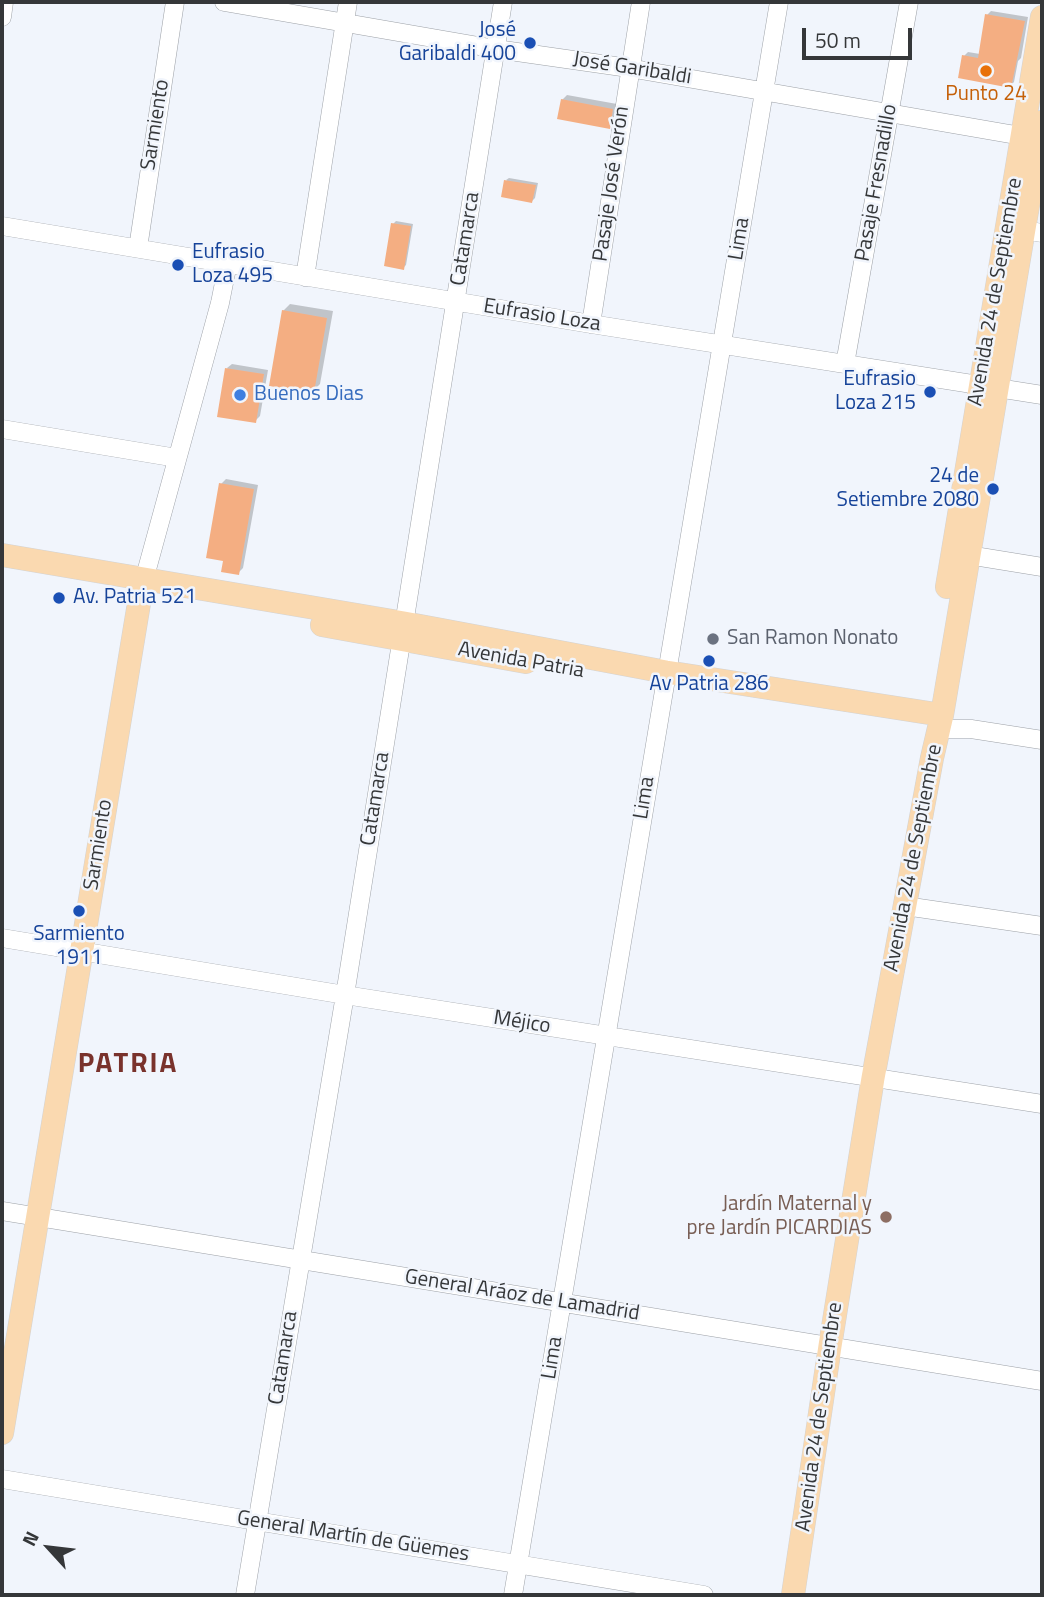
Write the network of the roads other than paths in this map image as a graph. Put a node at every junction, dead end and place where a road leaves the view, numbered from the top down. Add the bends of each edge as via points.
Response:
1 (4, 2) edge
2 (175, 2) edge
3 (224, 2) edge
4 (348, 2) edge
5 (503, 2) edge
6 (641, 2) edge
7 (779, 2) edge
8 (909, 2) edge
9 (2, 17) edge
10 (1042, 18) edge
11 (345, 22) junction
12 (496, 49) junction
13 (1039, 58) edge
14 (629, 68) junction
15 (764, 90) junction
16 (889, 113) junction
17 (1035, 132) edge
18 (2, 226) edge
19 (1033, 231) edge
20 (138, 248) junction
21 (228, 263) junction
22 (306, 277) junction
23 (457, 302) junction
24 (592, 324) junction
25 (723, 344) junction
26 (845, 364) junction
27 (988, 385) junction
28 (1042, 395) edge
29 (2, 429) edge
30 (177, 458) junction
31 (2, 555) edge
32 (968, 555) junction
33 (2, 568) edge
34 (1042, 568) edge
35 (143, 585) junction
36 (402, 632) junction
37 (665, 679) junction
38 (933, 722) junction
39 (1042, 740) edge
40 (905, 906) junction
41 (1042, 926) edge
42 (2, 938) edge
43 (82, 951) junction
44 (345, 995) junction
45 (606, 1036) junction
46 (873, 1078) junction
47 (1042, 1104) edge
48 (2, 1210) edge
49 (38, 1216) junction
50 (300, 1260) junction
51 (562, 1302) junction
52 (830, 1346) junction
53 (1042, 1381) edge
54 (2, 1433) edge
55 (2, 1479) edge
56 (258, 1521) junction
57 (518, 1564) junction
58 (245, 1595) edge
59 (513, 1595) edge
60 (704, 1595) edge
61 (793, 1595) edge

1 - 9 street
2 - 20 street, Sarmiento
3 - 11 street, José Garibaldi
4 - 11 street
5 - 12 street, Catamarca
6 - 14 street, Pasaje José Verón
7 - 15 street, Lima
8 - 16 street, Pasaje Fresnadillo
10 - 13 main road, Avenida 24 de Septiembre
11 - 12 street, José Garibaldi
11 - 22 street
12 - 14 street, José Garibaldi
12 - 23 street, Catamarca
13 - 17 main road, Avenida 24 de Septiembre
14 - 15 street, José Garibaldi
14 - 24 street, Pasaje José Verón
15 - 16 street, José Garibaldi
15 - 25 street, Lima
16 - 17 street, José Garibaldi
16 - 26 street, Pasaje Fresnadillo
17 - 19 main road, Avenida 24 de Septiembre
17 - 27 main road, Avenida 24 de Septiembre
18 - 20 street, Eufrasio Loza
19 - 27 main road, Avenida 24 de Septiembre
20 - 21 street, Eufrasio Loza
21 - 22 street, Eufrasio Loza
21 - 30 street, Sarmiento
22 - 23 street, Eufrasio Loza
23 - 24 street, Eufrasio Loza
23 - 36 street, Catamarca
24 - 25 street, Eufrasio Loza
25 - 26 street, Eufrasio Loza
25 - 37 street, Lima
26 - 27 street, Eufrasio Loza
27 - 28 street, Eufrasio Loza
27 - 32 main road, Avenida 24 de Septiembre
27 - 38 main road, Avenida 24 de Septiembre via 931,691
29 - 30 street
30 - 35 street, Sarmiento
31 - 35 main road, Avenida Patria
32 - 34 street
32 - 38 main road, Avenida 24 de Septiembre
33 - 35 main road, Avenida Patria
35 - 36 main road, Avenida Patria
35 - 43 main road, Sarmiento
36 - 37 main road, Avenida Patria
36 - 44 street, Catamarca
37 - 38 main road, Avenida Patria
37 - 45 street, Lima
38 - 39 street, Avenida Patria
38 - 40 main road, Avenida 24 de Septiembre
40 - 41 street
40 - 46 main road, Avenida 24 de Septiembre
42 - 43 street, Méjico
43 - 44 street, Méjico
43 - 49 main road, Sarmiento
44 - 45 street, Méjico
44 - 50 street, Catamarca
45 - 46 street, Méjico
45 - 51 street, Lima
46 - 47 street, Méjico
46 - 52 main road, Avenida 24 de Septiembre
48 - 49 street, General Aráoz de Lamadrid
49 - 50 street, General Aráoz de Lamadrid
49 - 54 main road, Sarmiento
50 - 51 street, General Aráoz de Lamadrid
50 - 56 street, Catamarca
51 - 52 street, General Aráoz de Lamadrid
51 - 57 street, Lima
52 - 53 street, General Aráoz de Lamadrid
52 - 61 main road, Avenida 24 de Septiembre
55 - 56 street, General Martín de Güemes
56 - 57 street, General Martín de Güemes
56 - 58 street, Catamarca
57 - 59 street, Lima
57 - 60 street, General Martín de Güemes

